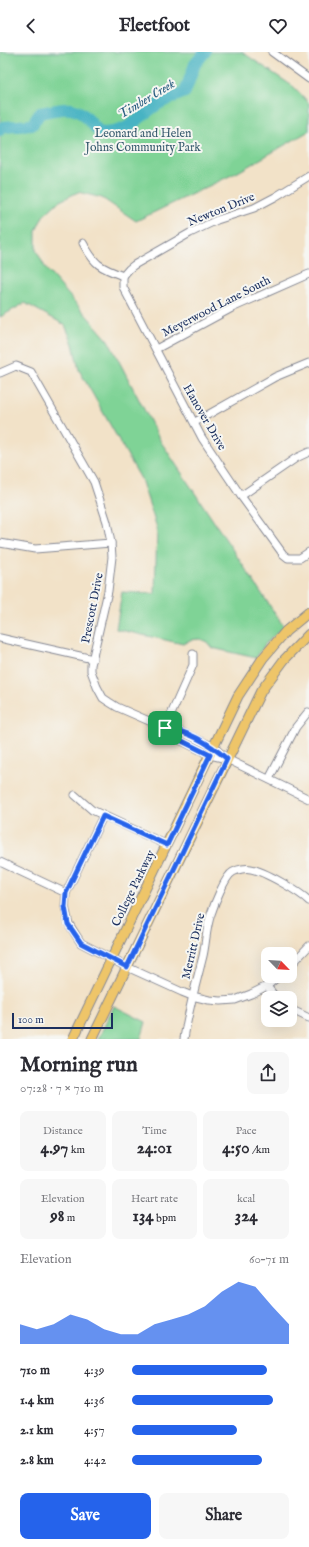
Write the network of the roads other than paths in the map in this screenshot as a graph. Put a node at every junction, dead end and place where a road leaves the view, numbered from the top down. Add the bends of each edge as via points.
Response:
1 (272, 52) edge
2 (309, 79) edge
3 (309, 176) edge
4 (83, 243) dead end
5 (309, 274) edge
6 (123, 276) junction
7 (156, 349) junction
8 (309, 364) edge
9 (0, 373) edge
10 (195, 422) junction
11 (309, 452) edge
12 (241, 496) junction
13 (0, 543) edge
14 (111, 543) junction
15 (309, 552) edge
16 (309, 612) edge
17 (309, 634) edge
18 (0, 638) edge
19 (193, 654) dead end
20 (93, 659) junction
21 (308, 712) edge
22 (165, 728) junction
23 (212, 751) junction
24 (227, 759) junction
25 (269, 779) junction
26 (75, 795) dead end
27 (309, 799) edge
28 (103, 816) junction
29 (167, 845) junction
30 (0, 862) edge
31 (66, 893) junction
32 (309, 901) edge
33 (309, 946) edge
34 (297, 959) edge
35 (112, 960) junction
36 (127, 967) junction
37 (271, 983) edge
38 (267, 986) junction
39 (271, 991) edge
40 (192, 996) junction
41 (297, 1012) edge
42 (309, 1018) edge
43 (73, 1039) edge
44 (92, 1039) edge
45 (184, 1039) edge

1 - 2 street
3 - 6 street, Newton Drive via 254,208 217,220 190,233 134,265
4 - 6 street via 95,262
5 - 7 street, Meyerwood Lane South via 232,308
6 - 7 street, Hanover Drive via 123,287
7 - 10 street, Hanover Drive
8 - 10 street via 275,377
9 - 14 street, Prescott Drive via 16,366 31,372 94,482 104,510
10 - 12 street, Hanover Drive via 202,438
11 - 12 street via 296,458
12 - 15 street, Hanover Drive via 283,554 288,558 300,558
13 - 14 street via 35,549
14 - 20 street, Prescott Drive via 108,591
16 - 23 main road, College Parkway via 286,631 263,658 238,696
17 - 24 main road via 284,660 261,691
18 - 20 street
19 - 22 street via 193,665
20 - 22 street, Prescott Drive via 91,671 103,698
21 - 25 street via 296,727
22 - 23 street, Prescott Drive via 177,730
23 - 24 street, Prescott Drive
23 - 29 main road, College Parkway
24 - 25 street, Prescott Drive
24 - 36 main road
25 - 27 street, Prescott Drive
26 - 28 street
28 - 29 street
28 - 31 street
29 - 35 main road, College Parkway
30 - 31 street
31 - 35 street via 67,920 76,937 81,943
32 - 40 street, Merritt Drive via 295,890 252,869 233,872 227,879 210,916
33 - 34 street
35 - 36 street
35 - 43 main road, College Parkway
36 - 40 street
36 - 44 main road
37 - 38 street
38 - 39 street
38 - 40 street via 235,1000 221,1001
40 - 45 street
41 - 42 street

